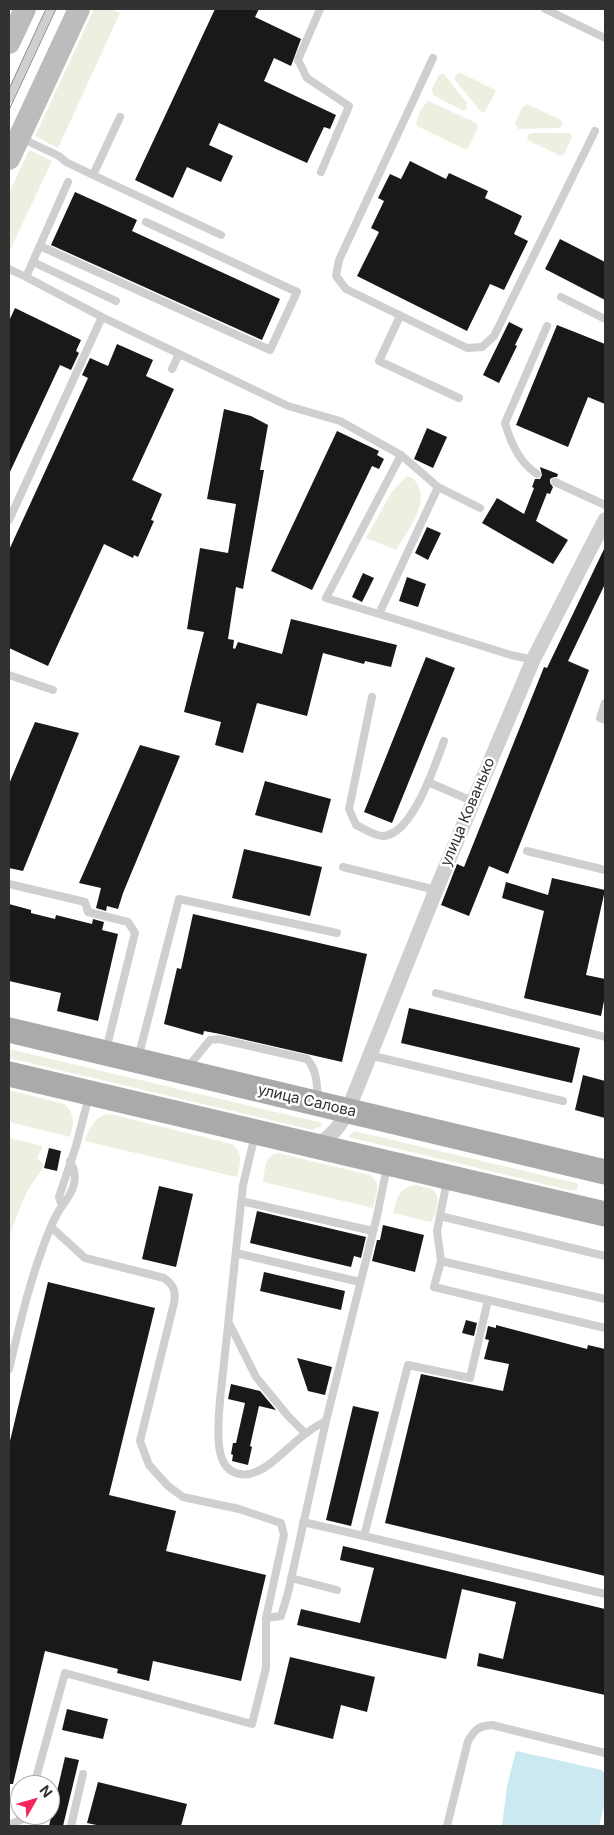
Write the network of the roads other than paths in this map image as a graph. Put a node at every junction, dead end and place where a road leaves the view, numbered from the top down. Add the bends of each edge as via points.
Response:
1 (25, 9) edge
2 (51, 9) edge
3 (78, 9) edge
4 (320, 9) edge
5 (545, 9) edge
6 (605, 38) edge
7 (9, 43) edge
8 (433, 58) dead end
9 (9, 99) edge
10 (120, 117) dead end
11 (595, 131) dead end
12 (19, 138) junction
13 (9, 159) edge
14 (321, 172) dead end
15 (93, 176) junction
16 (68, 182) dead end
17 (146, 222) dead end
18 (221, 234) dead end
19 (40, 246) junction
20 (33, 262) junction
21 (9, 269) edge
22 (26, 277) junction
23 (561, 297) dead end
24 (116, 301) dead end
25 (400, 316) junction
26 (102, 317) junction
27 (605, 319) edge
28 (547, 326) dead end
29 (179, 354) junction
30 (172, 369) dead end
31 (459, 398) dead end
32 (400, 455) junction
33 (537, 474) dead end
34 (555, 482) dead end
35 (438, 487) junction
36 (605, 505) edge
37 (480, 508) dead end
38 (9, 520) edge
39 (605, 520) edge
40 (379, 614) junction
41 (533, 660) junction
42 (9, 675) edge
43 (53, 690) dead end
44 (372, 697) dead end
45 (605, 703) edge
46 (605, 720) edge
47 (444, 741) dead end
48 (428, 782) junction
49 (472, 801) junction
50 (527, 852) dead end
51 (343, 866) dead end
52 (605, 870) edge
53 (9, 884) edge
54 (436, 890) junction
55 (337, 933) dead end
56 (436, 993) dead end
57 (9, 1030) edge
58 (605, 1037) edge
59 (106, 1053) junction
60 (369, 1055) junction
61 (137, 1060) junction
62 (185, 1072) junction
63 (9, 1074) edge
64 (90, 1092) junction
65 (563, 1101) dead end
66 (318, 1103) junction
67 (348, 1110) junction
68 (256, 1132) junction
69 (315, 1146) junction
70 (388, 1163) junction
71 (605, 1172) edge
72 (448, 1177) junction
73 (605, 1177) edge
74 (241, 1201) junction
75 (602, 1213) edge
76 (440, 1216) junction
77 (50, 1227) junction
78 (373, 1230) junction
79 (236, 1252) junction
80 (605, 1256) edge
81 (440, 1261) junction
82 (360, 1282) junction
83 (605, 1299) edge
84 (488, 1300) junction
85 (229, 1321) junction
86 (605, 1328) edge
87 (9, 1369) edge
88 (326, 1421) junction
89 (305, 1432) junction
90 (303, 1522) junction
91 (364, 1536) junction
92 (291, 1578) junction
93 (337, 1590) dead end
94 (605, 1594) edge
95 (266, 1618) junction
96 (605, 1753) edge
97 (83, 1774) dead end
98 (37, 1775) edge
99 (71, 1826) edge
100 (447, 1826) edge

1 - 7 main road
2 - 9 lane
3 - 12 main road
4 - 14 lane via 298,60 307,78 349,106
5 - 6 lane
8 - 25 lane via 339,260 336,276 346,289
10 - 15 lane
11 - 25 lane via 494,336 482,347 467,348
12 - 13 main road
12 - 15 lane
15 - 18 lane
16 - 19 lane
17 - 19 lane via 297,292 270,350
19 - 20 lane
20 - 22 lane
20 - 24 lane
21 - 22 lane
22 - 26 lane
23 - 27 lane
25 - 31 lane via 379,361
26 - 29 lane
26 - 38 lane
28 - 33 lane via 505,423 518,454
29 - 30 lane
29 - 32 lane via 288,406 340,421
32 - 35 lane
32 - 40 lane via 326,598
34 - 36 lane
35 - 37 lane
35 - 40 lane
39 - 41 street, улица Кованько
40 - 41 lane
41 - 49 street, улица Кованько
42 - 43 lane
44 - 48 lane via 349,809 356,825 383,836 396,832 408,819
45 - 46 lane via 600,718
47 - 48 lane
48 - 49 lane
49 - 54 street, улица Кованько
50 - 52 lane
51 - 54 lane
53 - 59 lane via 84,902 88,912 128,922 135,934
54 - 60 street, улица Кованько
55 - 61 lane via 179,899
56 - 58 lane
57 - 59 main road, улица Салова
59 - 61 main road, улица Салова
60 - 65 lane
60 - 67 street, улица Кованько
61 - 62 main road, улица Салова
62 - 66 main road, улица Салова
62 - 66 lane via 210,1040 219,1039 307,1058 316,1076
63 - 64 main road
64 - 68 main road
64 - 77 lane via 59,1197 62,1206
66 - 67 main road, улица Салова
67 - 69 street, улица Кованько via 329,1138
67 - 71 main road, улица Салова
68 - 69 main road
68 - 74 lane
69 - 70 main road
70 - 72 main road
70 - 78 lane
72 - 75 main road
72 - 76 lane
73 - 75 main road via 600,1180 594,1201
74 - 78 lane
74 - 79 lane
76 - 80 lane
76 - 81 lane via 437,1231
77 - 87 lane via 26,1297
77 - 95 lane via 86,1258 164,1278 174,1288 176,1296 140,1441 149,1465 182,1497 281,1523 284,1535
78 - 82 lane
79 - 82 lane
79 - 85 lane
81 - 83 lane
81 - 84 lane via 434,1287
82 - 88 lane
84 - 86 lane
84 - 91 lane via 470,1378 408,1365
85 - 89 lane via 256,1377
85 - 89 lane via 219,1433 223,1464 236,1474 257,1472
88 - 89 lane
88 - 90 lane
90 - 91 lane
90 - 92 lane
91 - 94 lane
92 - 93 lane
92 - 95 lane via 281,1616
95 - 98 lane via 266,1668 252,1724 65,1673
96 - 100 lane via 492,1725 480,1726 468,1741
97 - 99 lane

